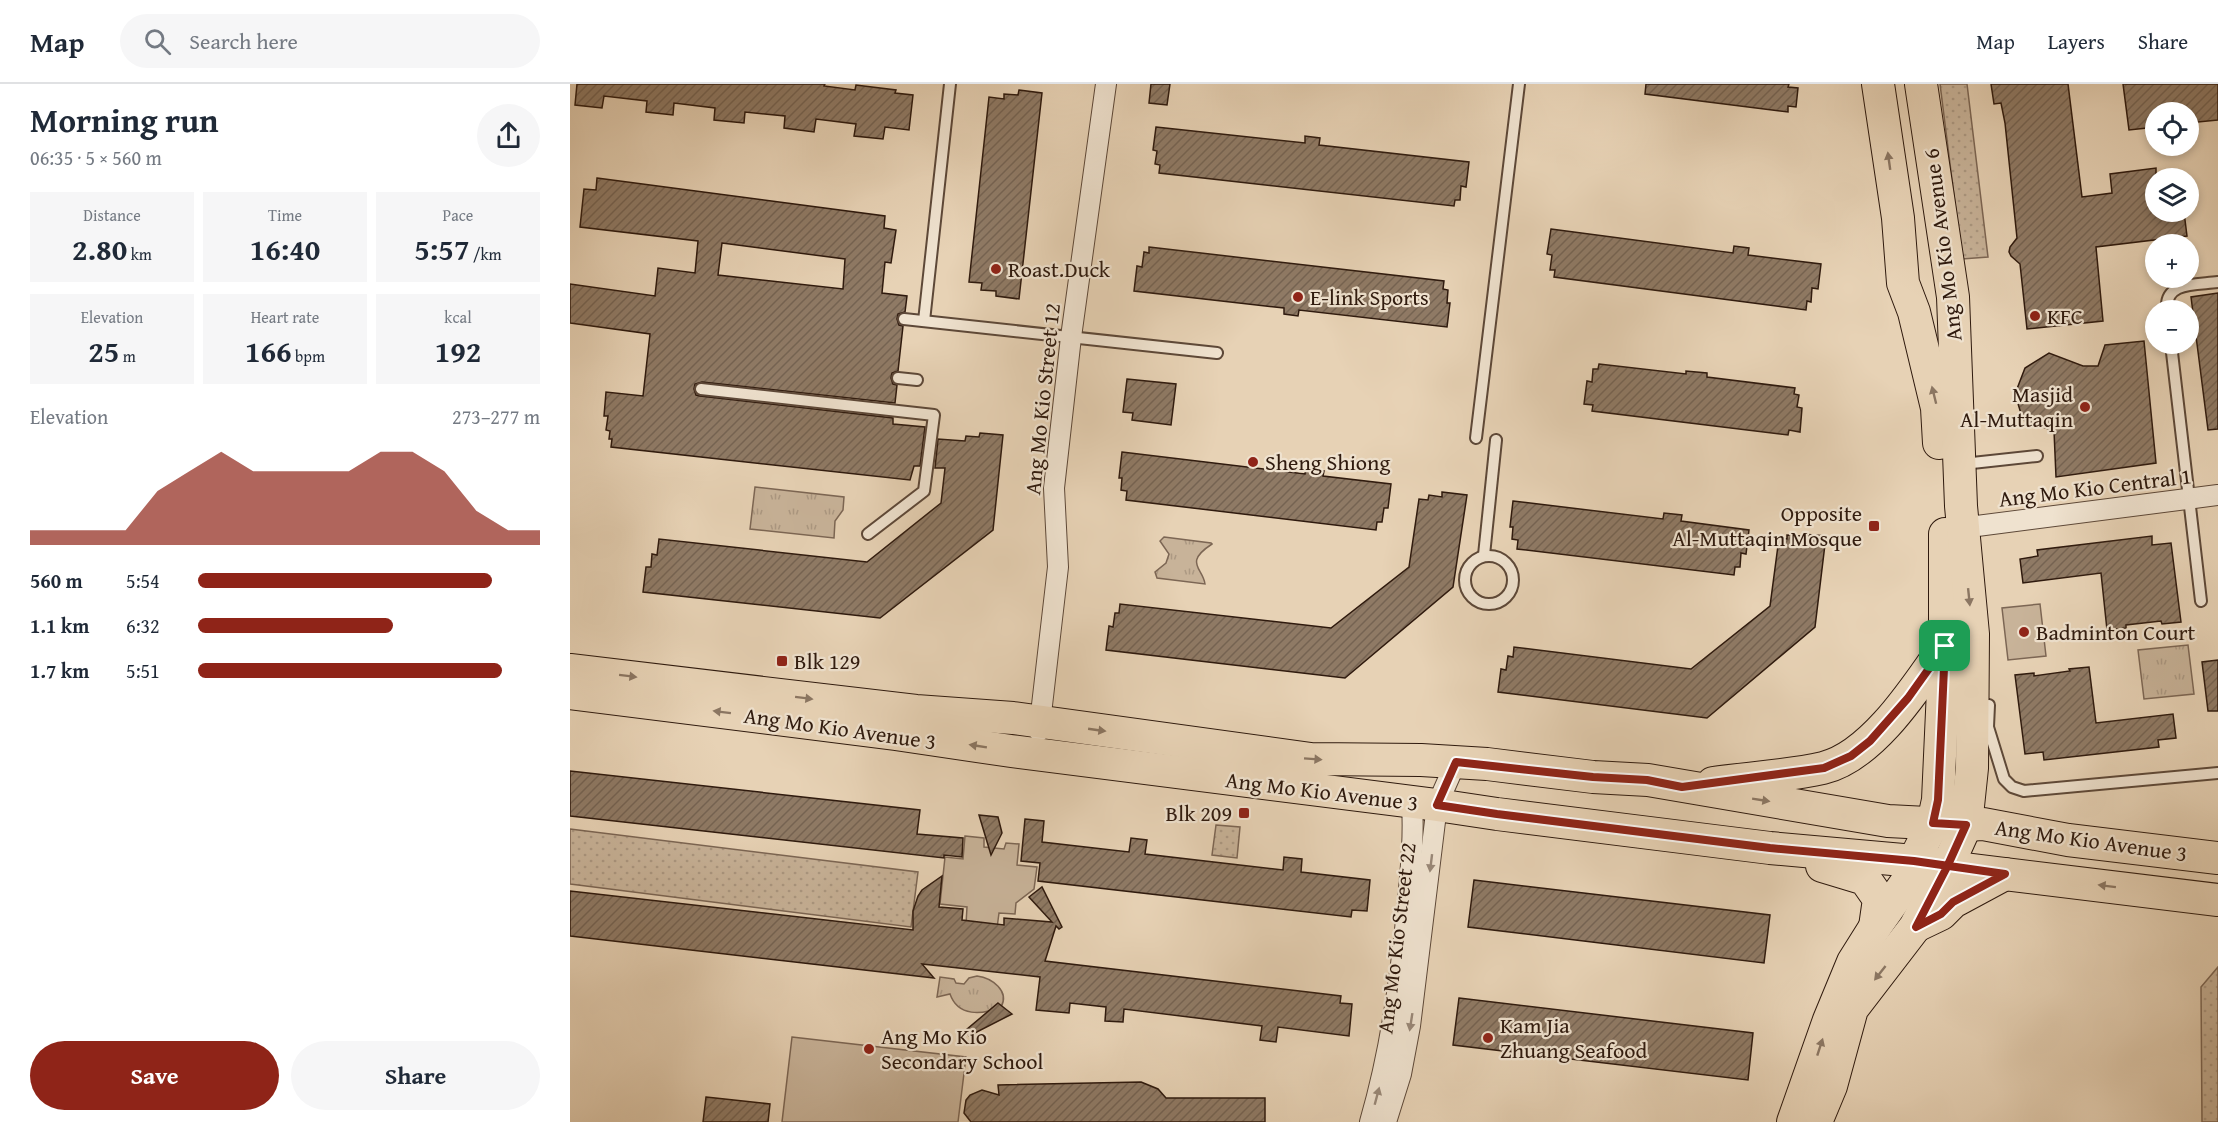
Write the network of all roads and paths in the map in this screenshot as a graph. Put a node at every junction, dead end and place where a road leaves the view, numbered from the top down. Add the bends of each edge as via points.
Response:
1 (950, 84) edge
2 (1106, 84) edge
3 (1519, 84) edge
4 (1878, 84) edge
5 (1921, 84) edge
6 (2218, 282) edge
7 (2167, 300) edge
8 (904, 319) dead end
9 (924, 321) junction
10 (1071, 337) junction
11 (1217, 353) dead end
12 (2172, 354) edge
13 (898, 378) dead end
14 (917, 380) dead end
15 (701, 389) dead end
16 (1476, 438) dead end
17 (1496, 440) dead end
18 (2037, 456) dead end
19 (1960, 465) junction
20 (2218, 495) edge
21 (2188, 499) junction
22 (1967, 524) junction
23 (868, 534) dead end
24 (1484, 555) junction
25 (2200, 601) dead end
26 (1945, 646) junction
27 (570, 670) edge
28 (570, 693) edge
29 (1989, 705) dead end
30 (1040, 722) junction
31 (1198, 744) junction
32 (1036, 755) junction
33 (1456, 762) junction
34 (1972, 768) junction
35 (2218, 773) edge
36 (1193, 775) junction
37 (1682, 787) junction
38 (1425, 804) junction
39 (1933, 823) junction
40 (1966, 825) junction
41 (2068, 840) junction
42 (1770, 848) junction
43 (2218, 858) edge
44 (1914, 861) junction
45 (1947, 867) junction
46 (2005, 874) junction
47 (2218, 900) edge
48 (1875, 927) junction
49 (1916, 927) junction
50 (1370, 1122) edge
51 (1386, 1122) edge
52 (1793, 1122) edge
53 (1816, 1122) edge

1 - 9 lane
2 - 10 street, Ang Mo Kio Street 12
3 - 16 lane
26 -> 4 main road, Ang Mo Kio Avenue 6 via 1945,537 1937,408 1914,312 1903,283
5 - 19 main road, Ang Mo Kio Avenue 6 via 1953,297
6 - 7 lane via 2183,286 2172,291
8 - 9 lane
9 - 10 lane
10 - 11 lane
10 - 30 street, Ang Mo Kio Street 12 via 1054,488 1058,567
12 - 21 lane
13 - 14 lane
15 - 23 lane via 934,415 924,491
17 - 24 lane
18 - 19 lane
19 - 22 main road, Ang Mo Kio Avenue 6
20 - 21 street, Ang Mo Kio Central 1
21 - 22 street, Ang Mo Kio Central 1
21 - 25 lane
22 -> 34 main road, Ang Mo Kio Avenue 6 via 1973,634
24 - 24 lane via 1508,564 1513,575 1509,593 1494,604 1481,603 1470,595 1465,584 1466,571
26 - 37 main road via 1908,698 1870,741 1851,756 1824,768
26 - 39 main road, Ang Mo Kio Avenue 6 via 1938,800
27 -> 30 main road, Ang Mo Kio Avenue 3
32 -> 28 main road, Ang Mo Kio Avenue 3
29 - 35 lane via 1988,727 2004,779 2024,791
30 -> 31 main road, Ang Mo Kio Avenue 3
30 - 32 street, Ang Mo Kio Street 12
31 -> 33 main road, Ang Mo Kio Avenue 3 via 1311,759
31 - 36 main road
32 - 36 main road, Ang Mo Kio Avenue 3
33 - 37 main road, Ang Mo Kio Avenue 3 via 1647,780
33 - 38 street, Ang Mo Kio Street 22
34 - 40 main road, Ang Mo Kio Avenue 6
34 - 41 main road via 1977,786 1993,806
36 - 38 main road, Ang Mo Kio Avenue 3
37 -> 39 main road, Ang Mo Kio Avenue 3 via 1888,821
38 - 42 main road, Ang Mo Kio Avenue 3
50 -> 38 street, Ang Mo Kio Street 22 via 1402,968 1414,837
38 -> 51 street, Ang Mo Kio Street 22 via 1410,1026
39 - 40 main road, Ang Mo Kio Avenue 3
39 - 44 main road, Ang Mo Kio Avenue 6
40 - 41 main road, Ang Mo Kio Avenue 3 via 1983,824
40 - 45 main road, Ang Mo Kio Avenue 6
41 - 43 main road, Ang Mo Kio Avenue 3
42 - 44 main road, Ang Mo Kio Avenue 3
42 - 48 main road via 1866,879 1879,899
44 - 45 main road, Ang Mo Kio Avenue 3
44 - 48 main road, Ang Mo Kio Avenue 6 via 1908,880
45 - 46 main road, Ang Mo Kio Avenue 3
45 - 49 main road, Ang Mo Kio Avenue 6
47 -> 46 main road, Ang Mo Kio Avenue 3
46 - 49 main road
52 -> 48 main road, Ang Mo Kio Avenue 6 via 1828,1020 1853,962
49 -> 53 main road, Ang Mo Kio Avenue 6 via 1852,1010 1831,1086

